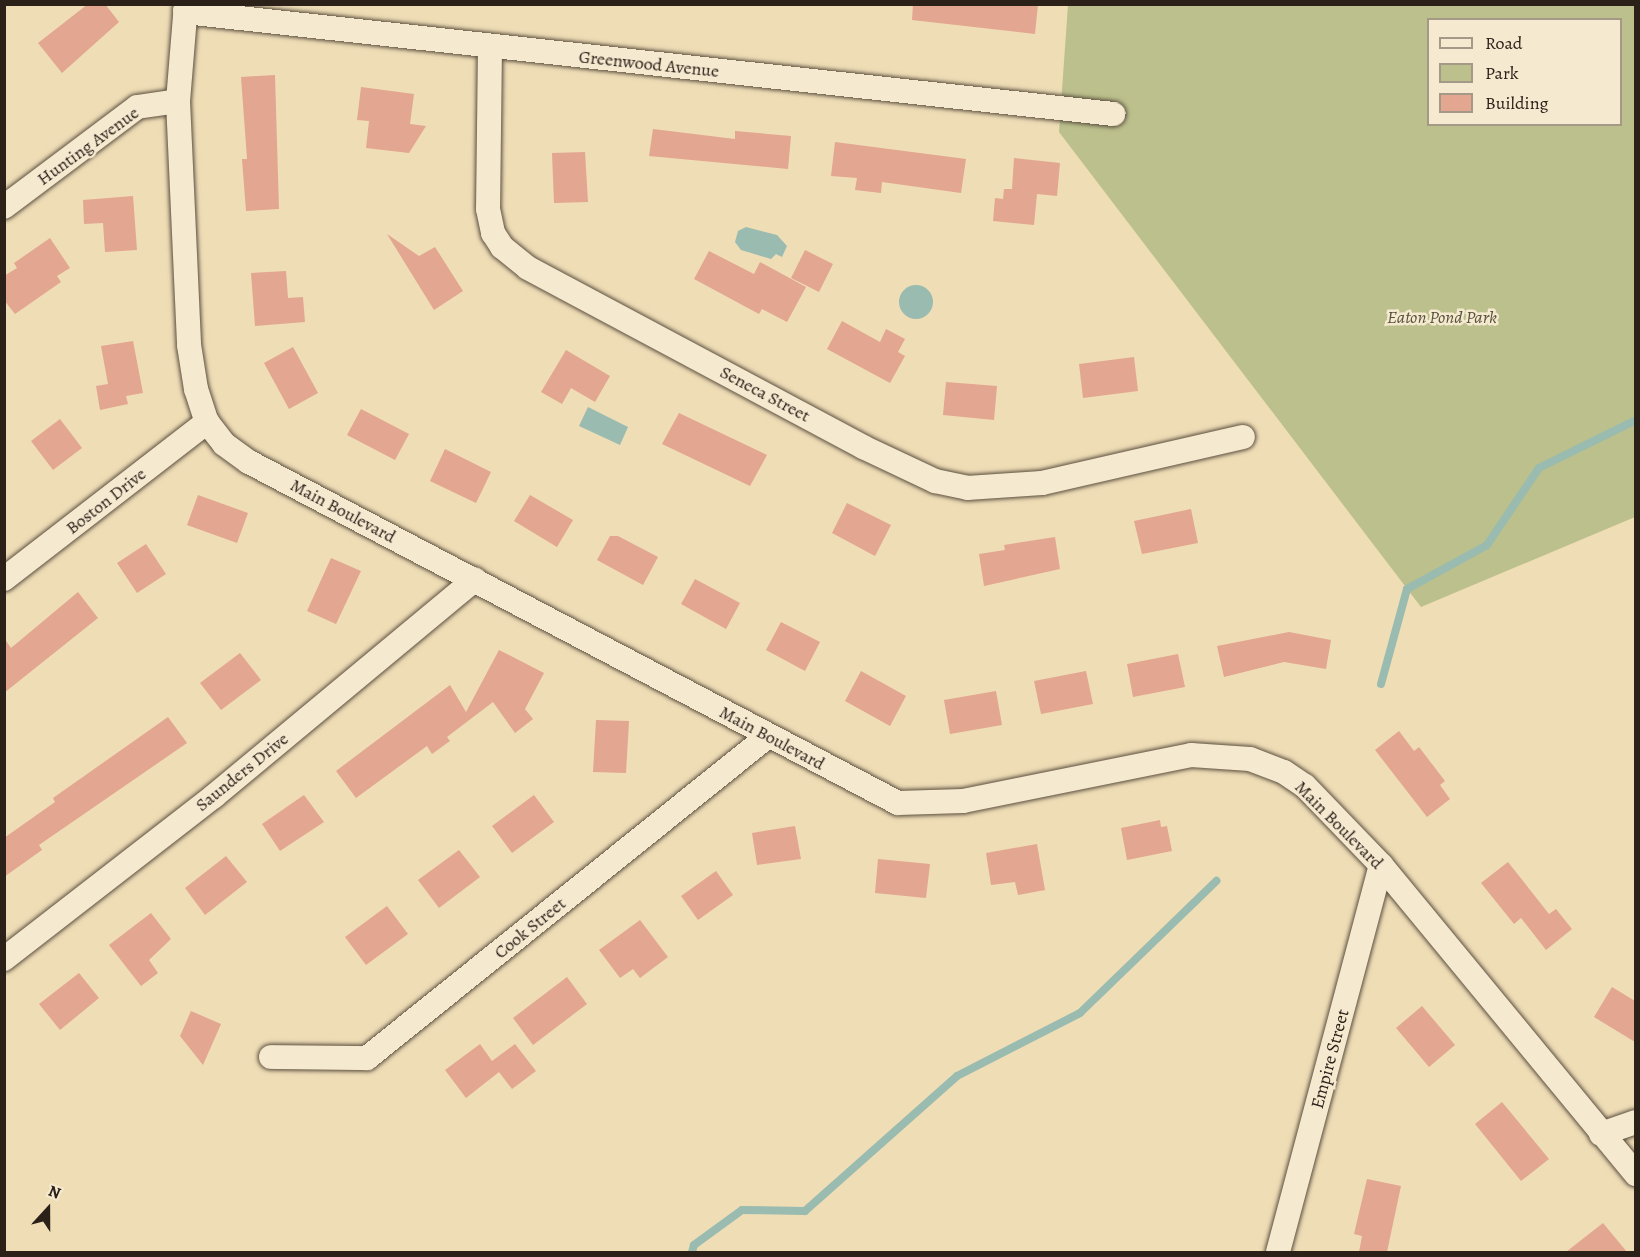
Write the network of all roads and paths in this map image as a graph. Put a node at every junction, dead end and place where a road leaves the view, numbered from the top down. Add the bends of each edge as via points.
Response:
1 (186, 8) edge
2 (490, 47) junction
3 (178, 100) junction
4 (1113, 114) dead end
5 (4, 207) edge
6 (207, 422) junction
7 (1243, 437) dead end
8 (4, 579) edge
9 (475, 579) junction
10 (768, 736) junction
11 (1381, 865) junction
12 (4, 959) edge
13 (271, 1056) dead end
14 (1635, 1122) edge
15 (1601, 1134) junction
16 (1635, 1174) edge
17 (1278, 1252) edge

1 - 2 street, Greenwood Avenue
1 - 3 street, Main Boulevard
2 - 4 street, Greenwood Avenue
2 - 7 street, Seneca Street via 488,209 493,233 502,247 528,268 863,447 935,481 967,488 1042,483
3 - 5 street, Hunting Avenue via 137,107
3 - 6 street, Main Boulevard via 189,345
6 - 8 street, Boston Drive
6 - 9 street, Main Boulevard via 224,444 249,462
9 - 10 street, Main Boulevard
9 - 12 street, Saunders Drive via 214,796
10 - 11 street, Main Boulevard via 878,795 910,804 963,801 1188,756 1250,759 1284,772 1305,786
10 - 13 street, Cook Street via 368,1058
11 - 15 street, Main Boulevard
11 - 17 street, Empire Street
14 - 15 street
15 - 16 street, Main Boulevard

